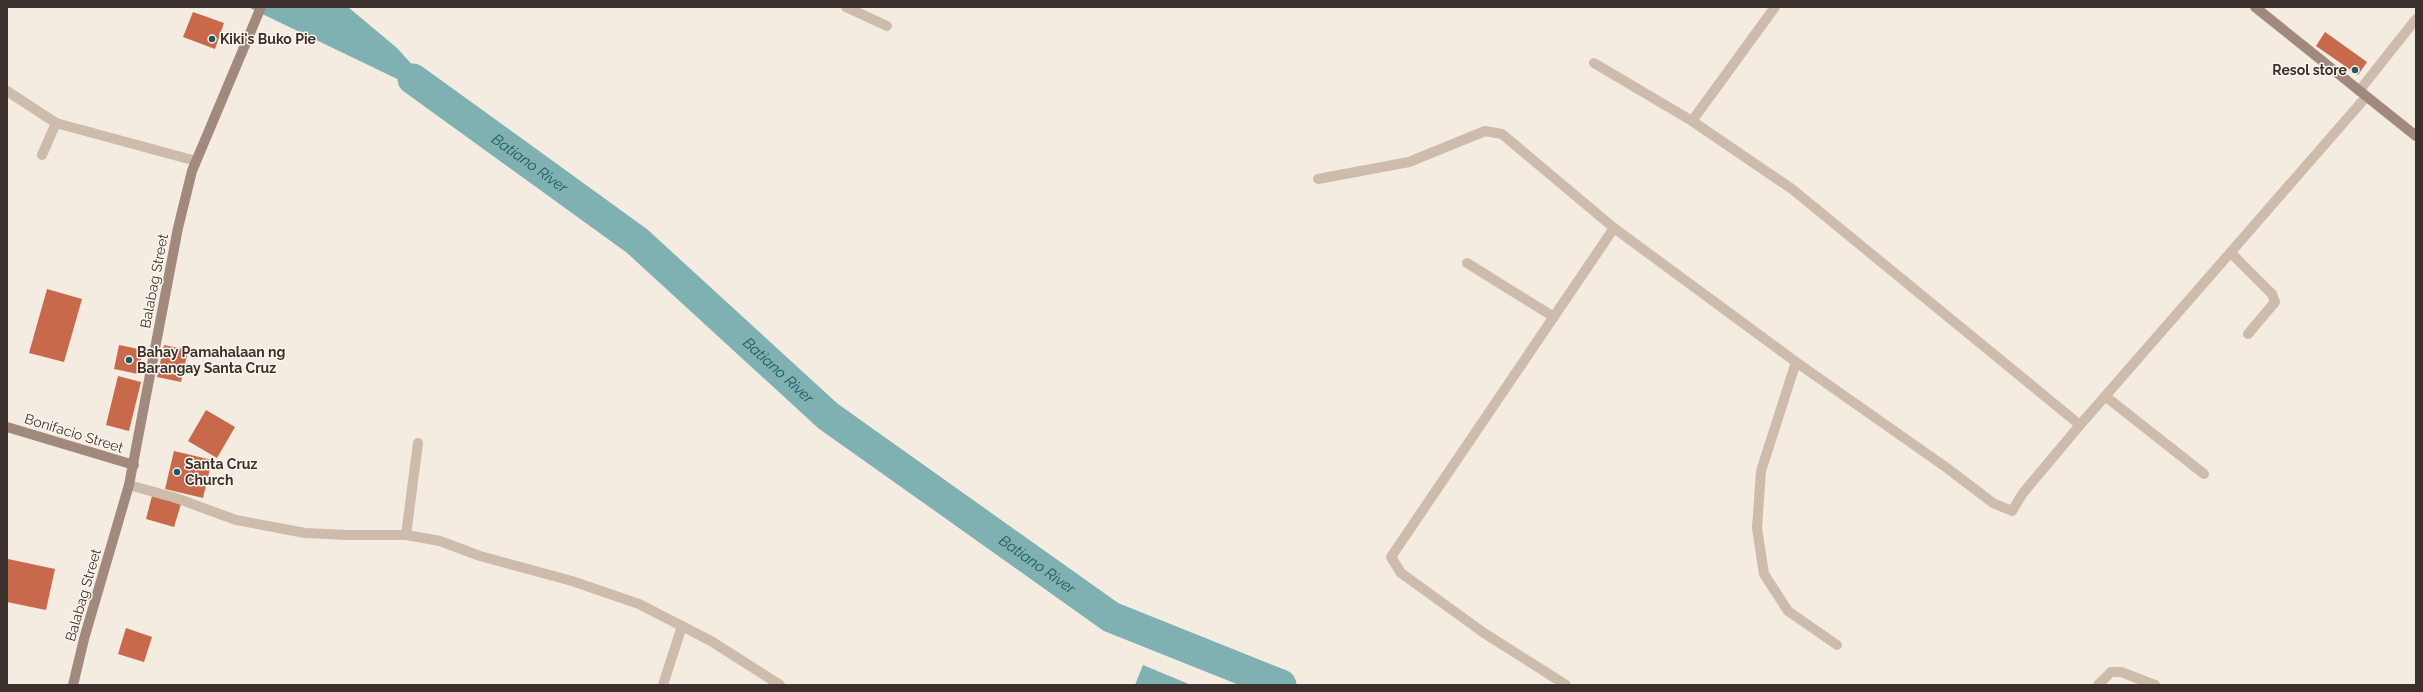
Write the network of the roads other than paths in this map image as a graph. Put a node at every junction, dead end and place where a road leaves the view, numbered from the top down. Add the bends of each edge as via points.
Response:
1 (846, 7) edge
2 (1775, 7) edge
3 (2254, 7) edge
4 (260, 11) edge
5 (2416, 19) edge
6 (887, 26) dead end
7 (1594, 63) dead end
8 (7, 91) edge
9 (2363, 94) junction
10 (1692, 121) junction
11 (56, 123) junction
12 (2416, 136) edge
13 (42, 155) dead end
14 (196, 161) junction
15 (1318, 179) dead end
16 (1614, 228) junction
17 (2231, 253) junction
18 (1467, 263) dead end
19 (1554, 317) junction
20 (2248, 334) dead end
21 (1796, 362) junction
22 (2105, 396) junction
23 (2080, 425) junction
24 (7, 427) edge
25 (418, 443) dead end
26 (134, 465) junction
27 (2204, 474) dead end
28 (129, 485) junction
29 (406, 535) junction
30 (682, 626) junction
31 (1837, 645) dead end
32 (73, 685) edge
33 (663, 685) edge
34 (780, 685) edge
35 (1566, 685) edge
36 (2098, 685) edge
37 (2155, 685) edge

1 - 6 street
2 - 10 street
3 - 9 street
4 - 14 street, Balabag Street
5 - 9 street
7 - 10 street
8 - 11 street
9 - 12 street
9 - 17 street
10 - 23 street via 1792,189
11 - 13 street
11 - 14 street
14 - 26 street, Balabag Street via 178,228
15 - 16 street via 1409,162 1485,131 1494,131 1502,134
16 - 19 street
16 - 21 street
17 - 20 street via 2272,294 2276,302
17 - 22 street
18 - 19 street
19 - 35 street via 1391,557 1401,573 1484,633
21 - 23 street via 1993,503 2012,511 2023,493
21 - 31 street via 1761,472 1757,528 1764,574 1788,611
22 - 23 street
22 - 27 street
24 - 26 street, Bonifacio Street
25 - 29 street
26 - 28 street, Balabag Street
28 - 29 street via 176,498 236,520 305,533 348,536
28 - 32 street, Balabag Street
29 - 30 street via 440,541 480,556 572,581 639,604
30 - 33 street
30 - 34 street via 711,641
36 - 37 street via 2111,672 2121,672

